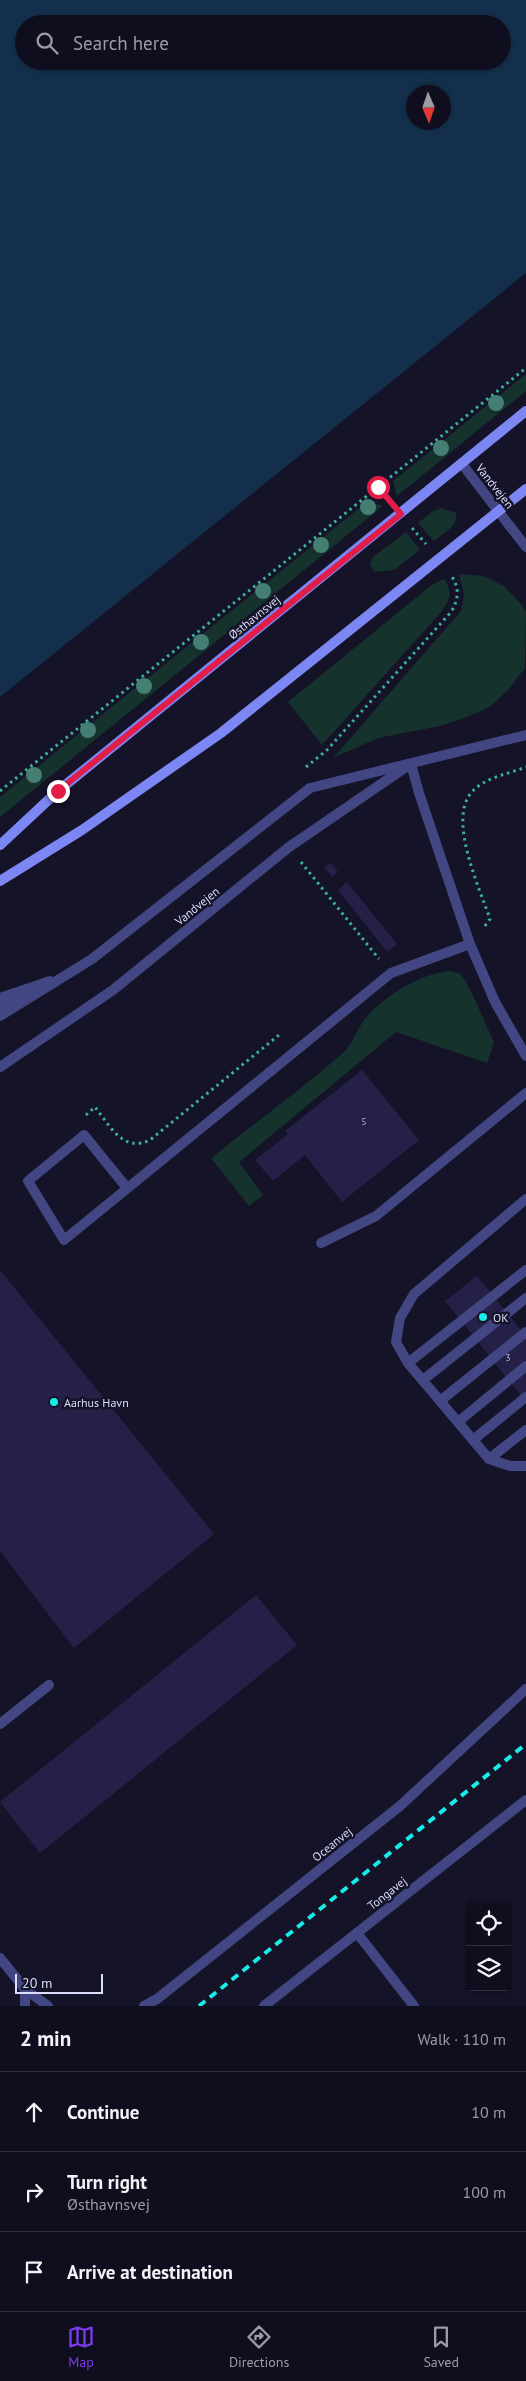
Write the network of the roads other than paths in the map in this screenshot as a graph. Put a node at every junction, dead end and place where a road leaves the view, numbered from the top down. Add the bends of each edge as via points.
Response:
1 (526, 411) edge
2 (462, 464) junction
3 (526, 489) edge
4 (499, 511) junction
5 (526, 547) edge
6 (526, 735) edge
7 (411, 764) junction
8 (0, 845) edge
9 (0, 881) edge
10 (470, 944) junction
11 (68, 975) junction
12 (0, 990) edge
13 (0, 998) edge
14 (0, 1007) edge
15 (0, 1016) edge
16 (526, 1056) edge
17 (0, 1067) edge
18 (526, 1093) edge
19 (127, 1188) junction
20 (526, 1199) edge
21 (321, 1243) dead end
22 (526, 1270) edge
23 (526, 1298) edge
24 (526, 1332) edge
25 (408, 1363) junction
26 (526, 1366) edge
27 (423, 1380) junction
28 (526, 1397) edge
29 (440, 1401) junction
30 (458, 1422) junction
31 (526, 1430) edge
32 (472, 1440) junction
33 (490, 1459) junction
34 (526, 1466) edge
35 (50, 1684) dead end
36 (526, 1689) edge
37 (0, 1724) edge
38 (526, 1800) edge
39 (357, 1933) junction
40 (0, 1958) edge
41 (25, 1989) junction
42 (154, 2003) edge
43 (24, 2006) edge
44 (48, 2006) edge
45 (144, 2006) edge
46 (264, 2006) edge
47 (414, 2006) edge

1 - 2 street, Østhavnsvej
2 - 4 street, Vandvejen
2 - 8 street, Østhavnsvej via 66,785
3 - 4 street
4 - 5 street, Vandvejen
4 - 9 street via 221,733 82,830
6 - 7 street, Vandvejen
7 - 10 street
7 - 11 street, Vandvejen via 310,788
7 - 17 street, Vandvejen via 289,847 113,990
10 - 16 street via 495,1002
10 - 19 street via 391,973
11 - 12 street, Vandvejen
11 - 13 street, Vandvejen
11 - 14 street, Vandvejen
11 - 15 street, Vandvejen
18 - 21 street via 376,1216
19 - 19 street via 64,1240 28,1181 84,1135
20 - 25 street via 414,1294 400,1318 396,1342
22 - 25 street
23 - 27 street
24 - 29 street
25 - 27 street
26 - 30 street
27 - 29 street
28 - 32 street
29 - 30 street
30 - 32 street
31 - 33 street
32 - 33 street
33 - 34 street via 510,1466
35 - 37 street
36 - 42 street, Oceanvej via 400,1806
38 - 39 street, Tongavej
39 - 46 street, Tongavej
39 - 47 street
40 - 41 street
41 - 43 street
41 - 44 street
42 - 45 street, Oceanvej

